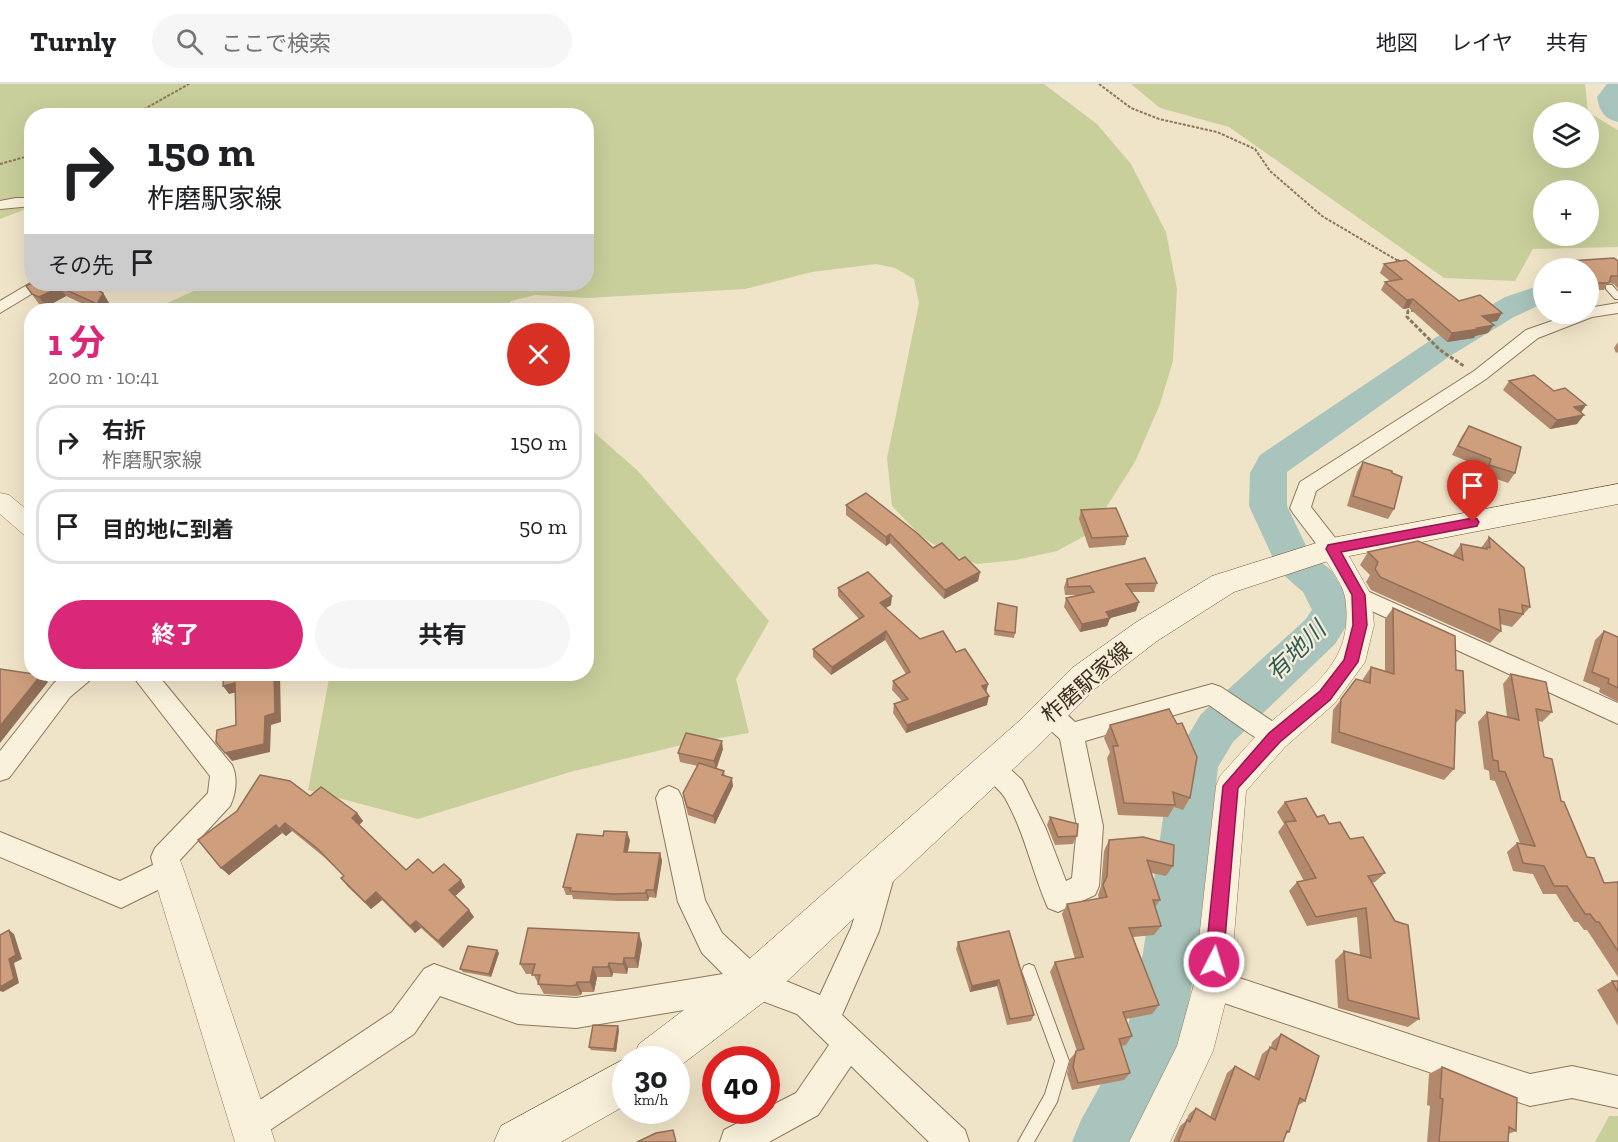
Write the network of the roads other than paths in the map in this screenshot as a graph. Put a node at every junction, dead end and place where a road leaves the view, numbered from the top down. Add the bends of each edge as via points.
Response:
1 (24, 202) edge
2 (0, 206) edge
3 (1609, 287) edge
4 (28, 291) edge
5 (1618, 297) edge
6 (0, 308) edge
7 (1618, 308) edge
8 (1599, 311) edge
9 (1558, 324) edge
10 (1618, 494) edge
11 (0, 501) edge
12 (24, 521) edge
13 (1313, 555) junction
14 (1358, 595) junction
15 (73, 681) edge
16 (149, 681) edge
17 (1618, 714) edge
18 (1060, 724) junction
19 (1270, 734) junction
20 (990, 767) junction
21 (0, 770) edge
22 (669, 798) dead end
23 (0, 844) edge
24 (885, 862) junction
25 (168, 871) junction
26 (1029, 971) dead end
27 (754, 984) junction
28 (1212, 984) junction
29 (825, 1020) junction
30 (848, 1043) junction
31 (671, 1046) edge
32 (612, 1088) edge
33 (1618, 1092) edge
34 (253, 1134) edge
35 (517, 1142) edge
36 (736, 1142) edge
37 (953, 1142) edge
38 (1026, 1142) edge
39 (1149, 1142) edge

1 - 2 street
3 - 5 lane
4 - 6 street
7 - 8 street
9 - 13 street via 1532,334 1480,375 1307,487 1300,508
10 - 13 main road, 柞磨駅家線
11 - 12 street
13 - 14 street
13 - 18 main road, 柞磨駅家線 via 1223,584 1146,632 1084,678
14 - 17 street
14 - 19 street via 1360,625 1351,662 1325,695
15 - 21 street
16 - 25 street via 223,773 221,798 165,856
18 - 19 street via 1212,694
18 - 20 main road, 柞磨駅家線
18 - 20 street via 1090,826 1085,886 1058,899 1014,788
19 - 28 street via 1231,786
20 - 24 main road, 柞磨駅家線
22 - 27 street via 692,902 712,943
23 - 25 street via 121,895
24 - 27 main road, 柞磨駅家線
24 - 29 street via 865,931
25 - 34 street
26 - 38 lane via 1062,1061 1053,1097
27 - 29 street via 807,1003
27 - 31 main road, 柞磨駅家線
27 - 34 street via 576,1013 518,1009 434,979 403,1023
28 - 33 street via 1530,1090 1572,1082
28 - 39 street via 1194,1051
29 - 30 street
30 - 36 street via 807,1104
30 - 37 street
32 - 35 main road

